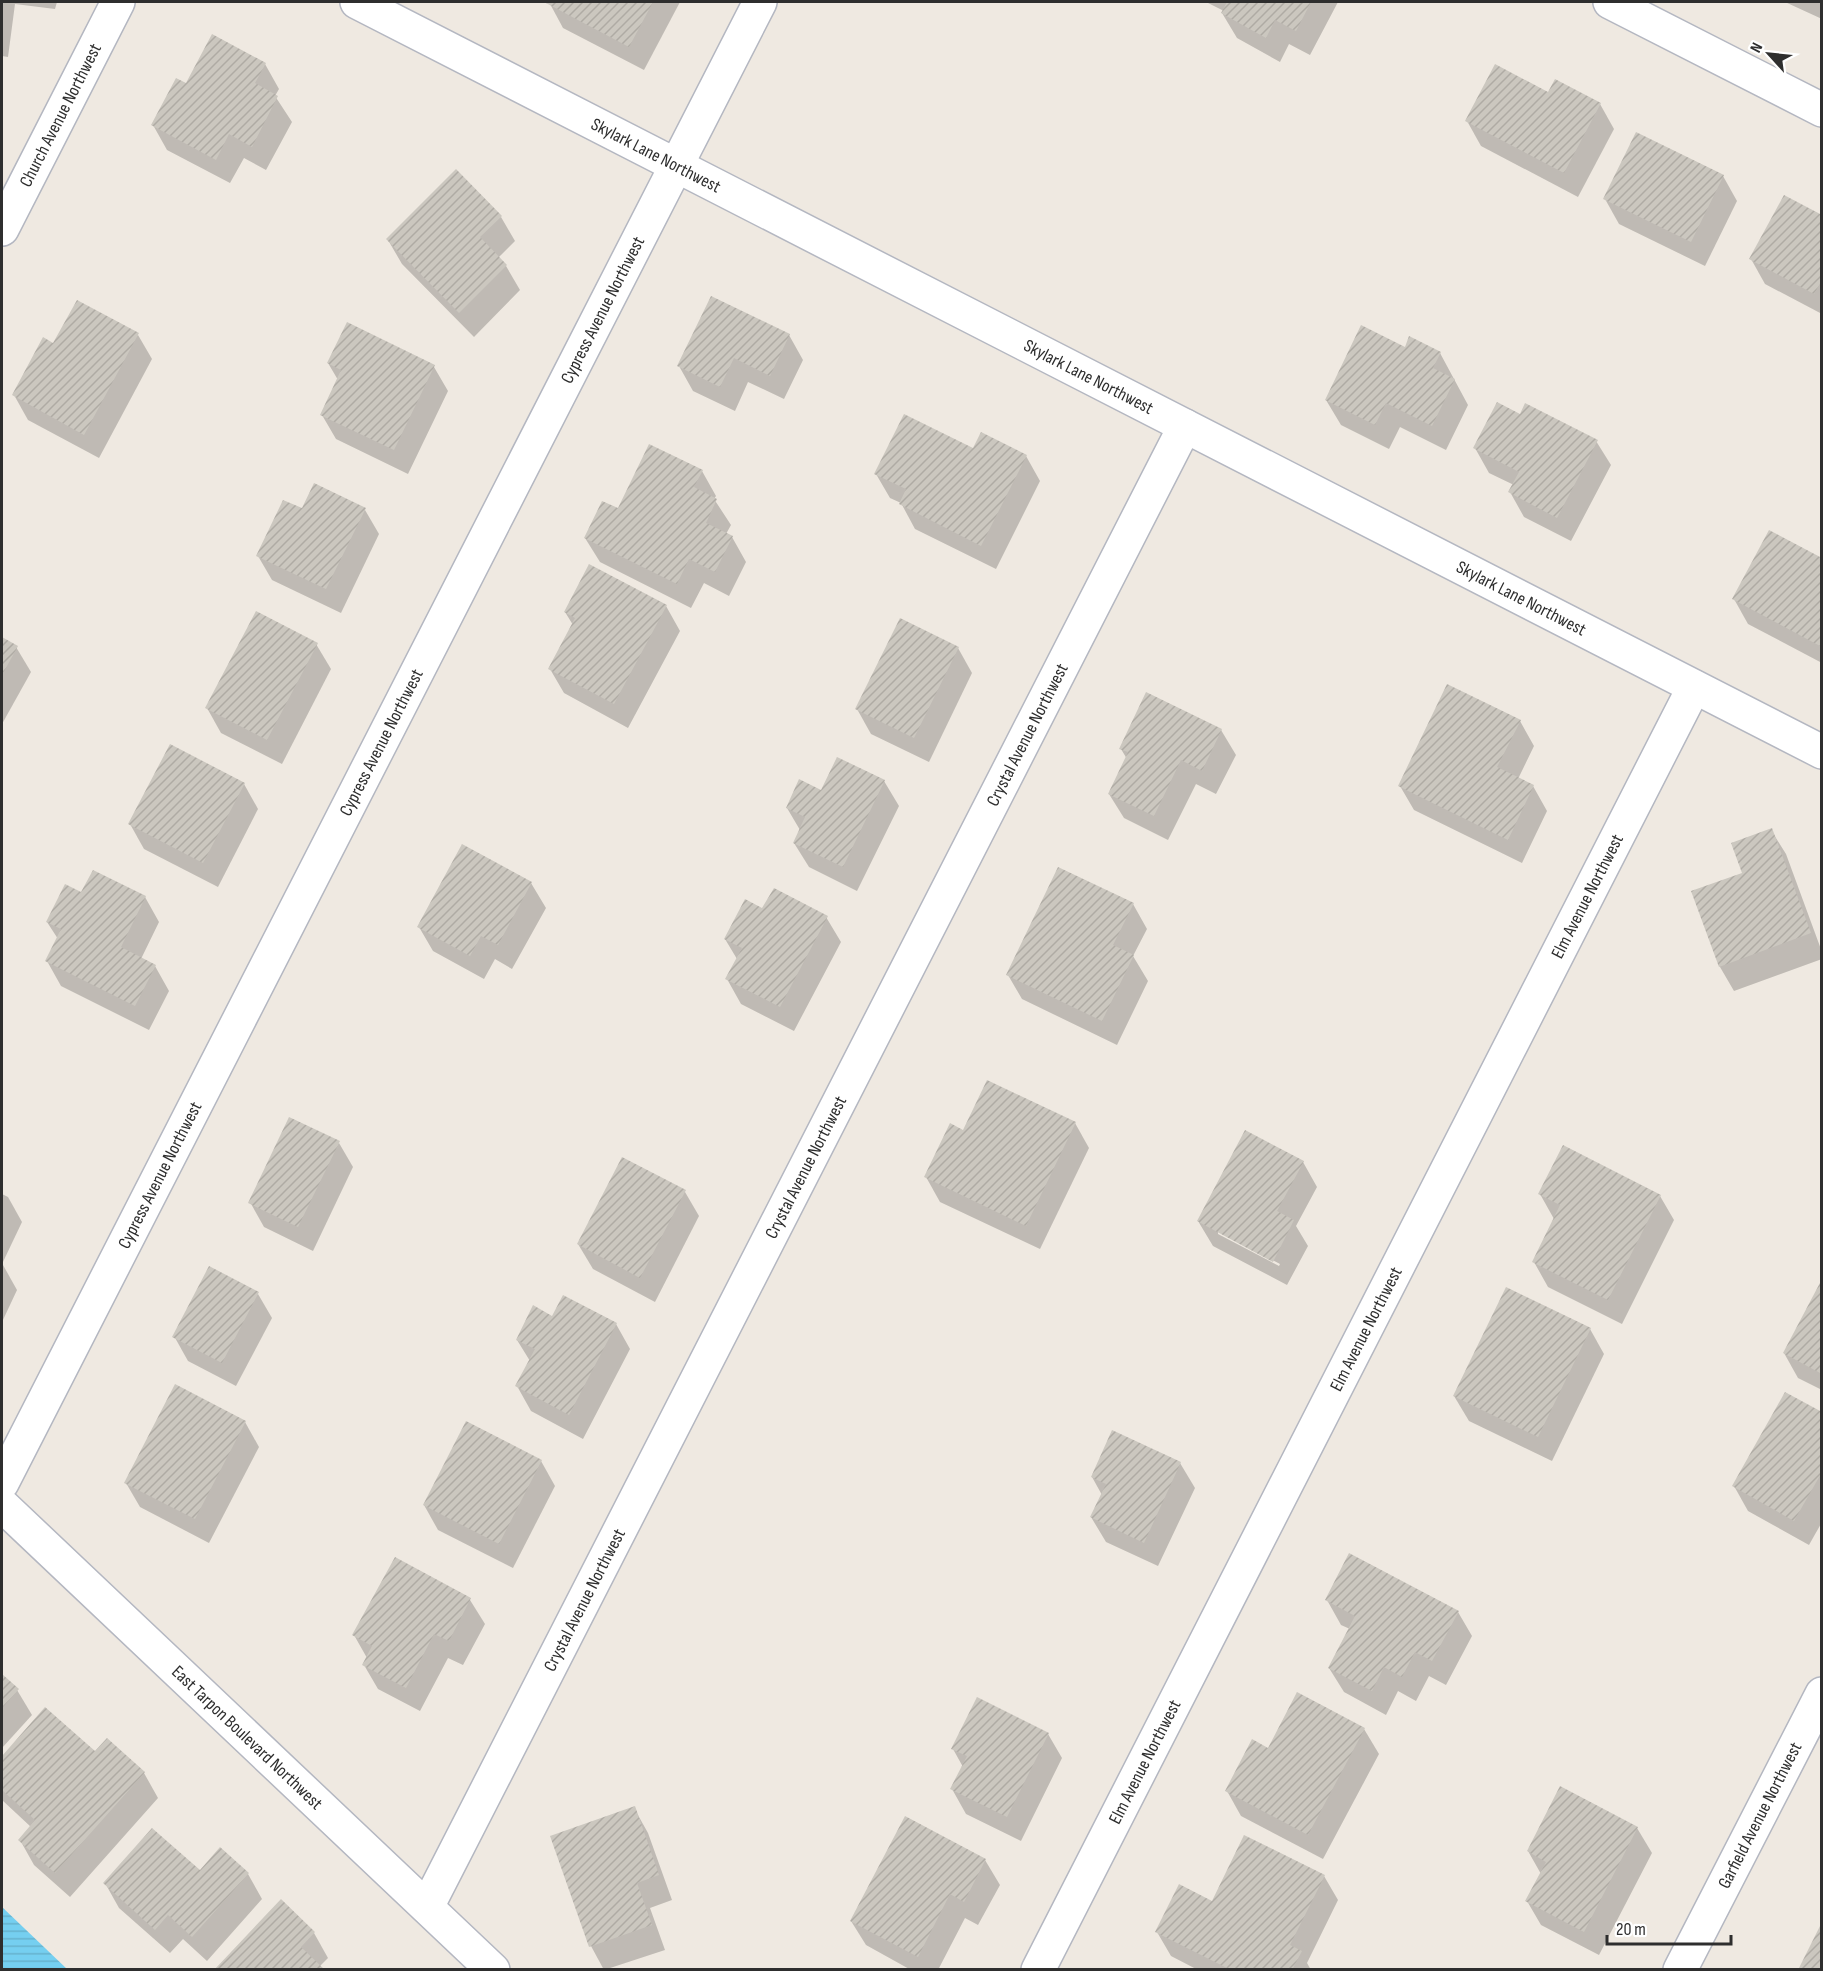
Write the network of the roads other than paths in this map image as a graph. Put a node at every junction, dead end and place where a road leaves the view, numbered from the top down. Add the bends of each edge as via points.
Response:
1 (118, 2) edge
2 (357, 2) edge
3 (760, 2) edge
4 (1610, 2) edge
5 (1821, 110) edge
6 (676, 165) junction
7 (2, 229) edge
8 (1185, 426) junction
9 (1694, 687) junction
10 (1821, 752) edge
11 (2, 1483) edge
12 (2, 1505) edge
13 (1821, 1694) edge
14 (427, 1907) junction
15 (493, 1970) edge
16 (1038, 1970) edge
17 (1680, 1970) edge

1 - 7 street, Church Avenue Northwest
2 - 6 street, Skylark Lane Northwest
3 - 6 street, Cypress Avenue Northwest
4 - 5 street
6 - 8 street, Skylark Lane Northwest
6 - 11 street, Cypress Avenue Northwest
8 - 9 street, Skylark Lane Northwest
8 - 14 street, Crystal Avenue Northwest
9 - 10 street, Skylark Lane Northwest
9 - 16 street, Elm Avenue Northwest
12 - 14 street, East Tarpon Boulevard Northwest
13 - 17 street, Garfield Avenue Northwest
14 - 15 street, East Tarpon Boulevard Northwest

